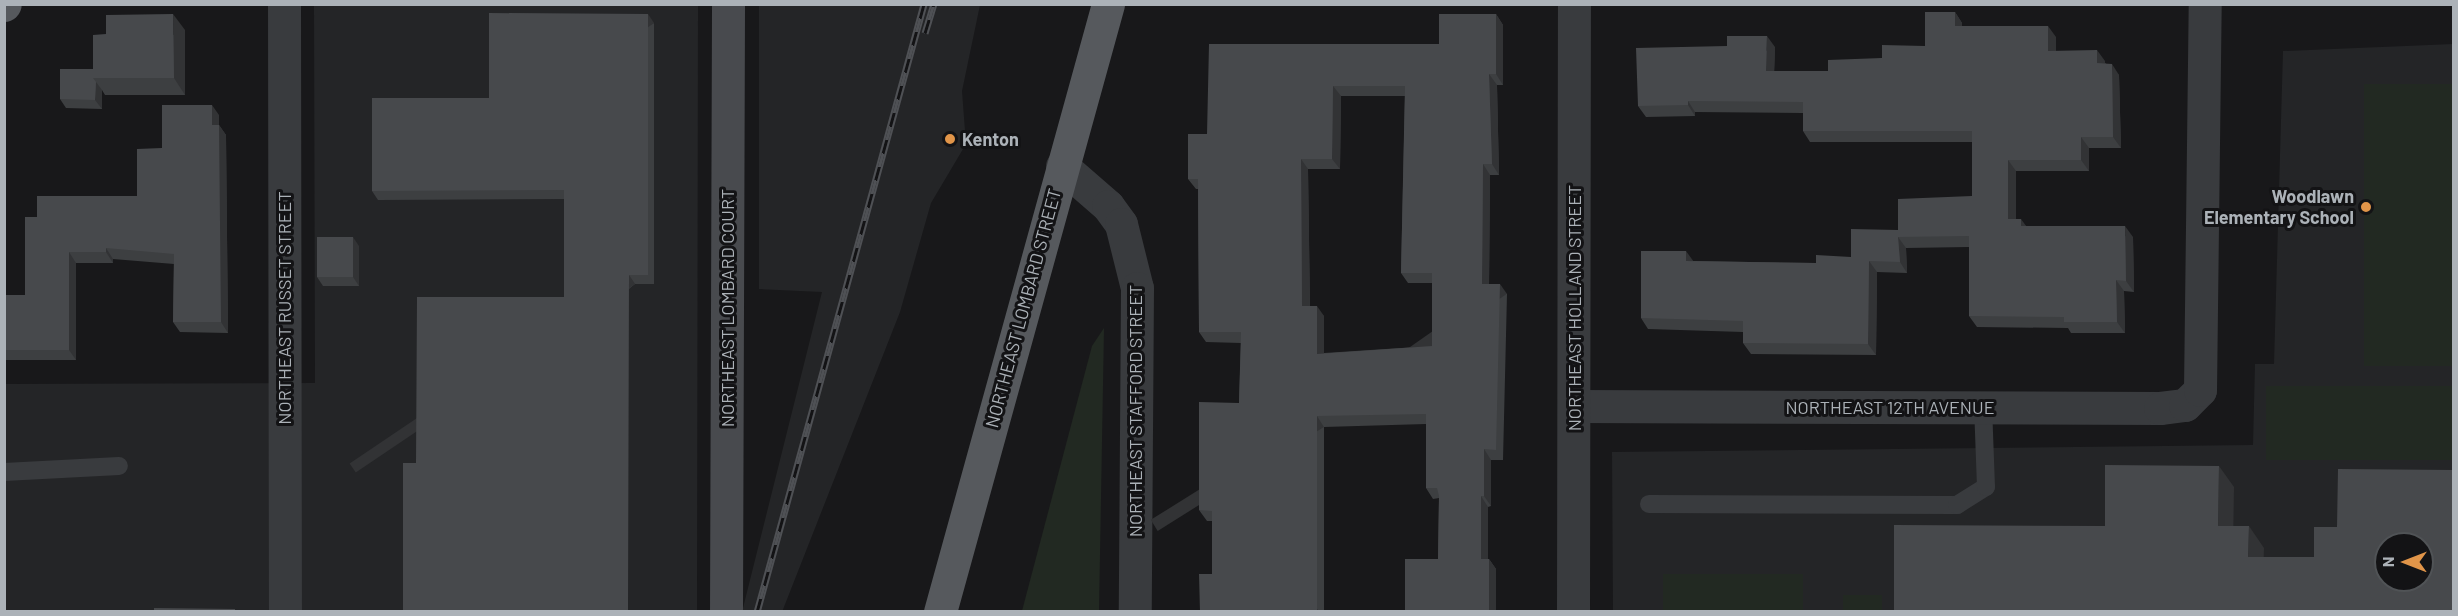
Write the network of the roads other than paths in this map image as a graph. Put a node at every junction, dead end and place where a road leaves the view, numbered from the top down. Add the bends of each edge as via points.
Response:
1 (284, 4) edge
2 (728, 4) edge
3 (1108, 4) edge
4 (1574, 4) edge
5 (2205, 4) edge
6 (1062, 166) junction
7 (1574, 406) junction
8 (1983, 407) junction
9 (118, 466) dead end
10 (4, 472) edge
11 (1649, 504) dead end
12 (285, 612) edge
13 (726, 612) edge
14 (940, 612) edge
15 (1135, 612) edge
16 (1573, 612) edge

1 - 12 street, NORTHEAST RUSSET STREET
2 - 13 street, NORTHEAST LOMBARD COURT
3 - 6 main road, NORTHEAST LOMBARD STREET
4 - 7 street, NORTHEAST HOLLAND STREET
5 - 8 street, NORTHEAST 12TH AVENUE via 2200,390 2186,405 2160,408
6 - 14 main road, NORTHEAST LOMBARD STREET
6 - 15 street, NORTHEAST STAFFORD STREET via 1108,206 1120,224 1137,288
7 - 8 street, NORTHEAST 12TH AVENUE
7 - 16 street, NORTHEAST HOLLAND STREET
8 - 11 lane via 1986,487 1957,505
9 - 10 lane

